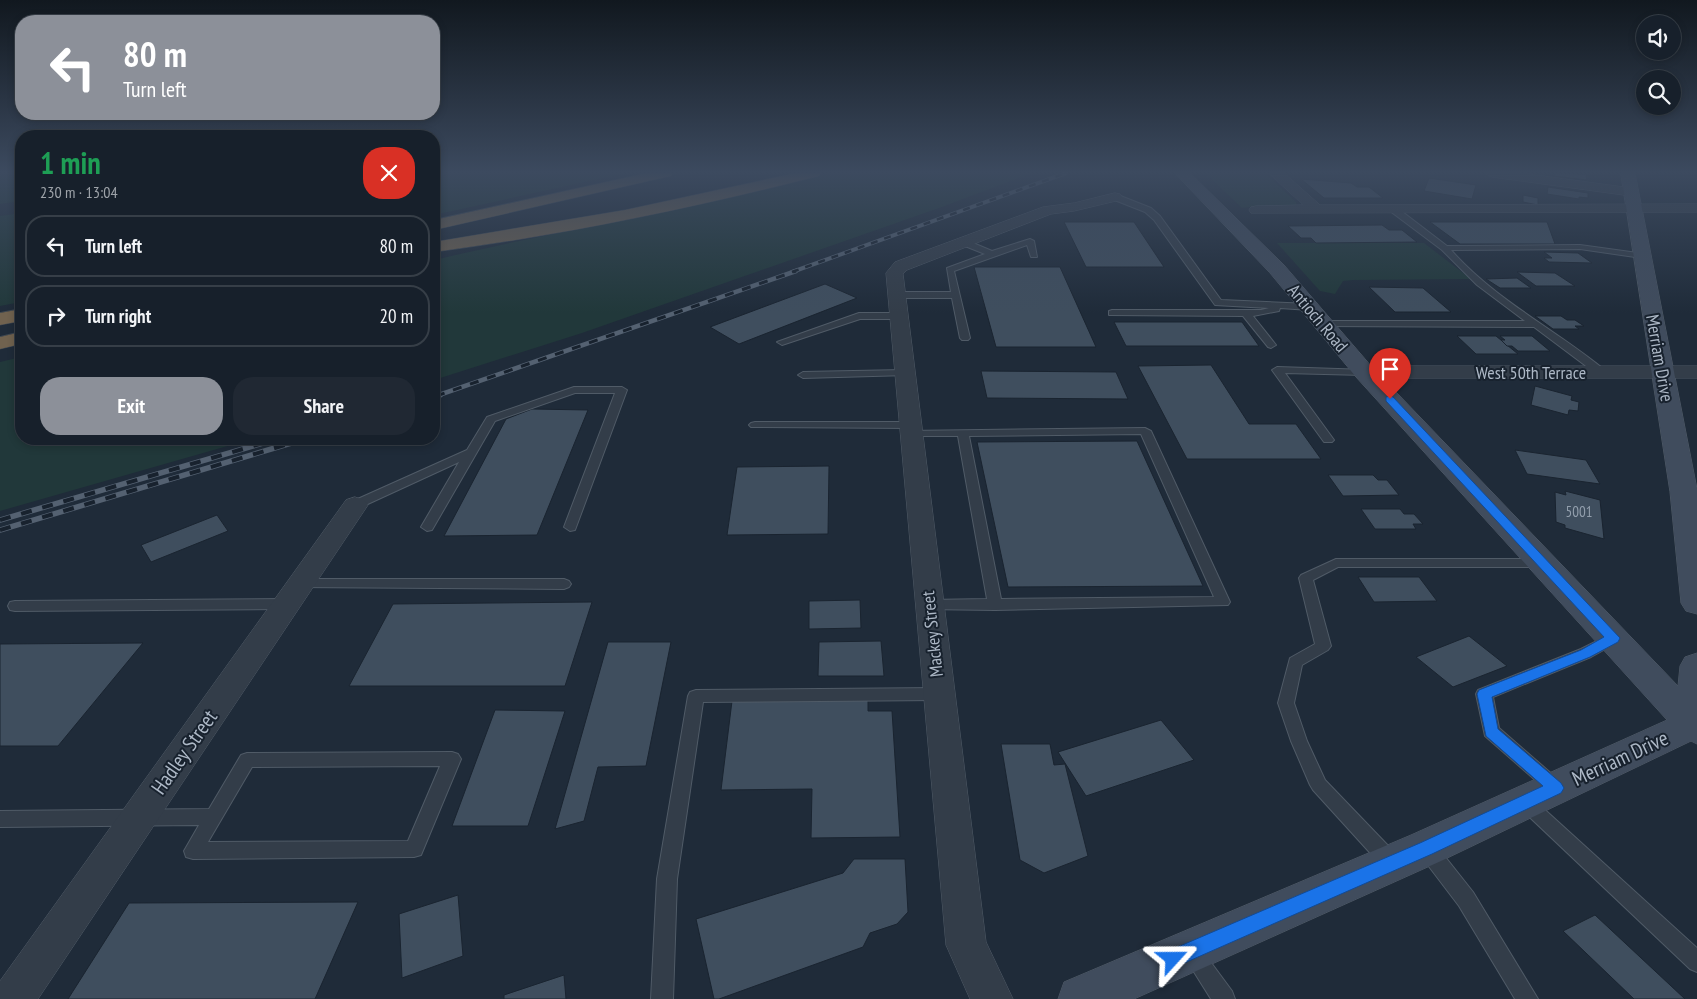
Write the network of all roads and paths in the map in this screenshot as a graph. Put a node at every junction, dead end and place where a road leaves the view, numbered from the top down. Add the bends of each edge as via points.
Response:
1 (462, 220) edge
2 (521, 220) edge
3 (593, 220) edge
4 (1022, 220) edge
5 (1158, 220) edge
6 (1228, 220) edge
7 (1407, 220) edge
8 (1636, 220) edge
9 (440, 224) edge
10 (440, 241) edge
11 (963, 242) junction
12 (440, 246) edge
13 (1445, 248) junction
14 (992, 254) junction
15 (1034, 255) dead end
16 (1642, 256) junction
17 (956, 295) junction
18 (896, 306) junction
19 (1281, 308) junction
20 (1310, 308) junction
21 (1112, 313) dead end
22 (1246, 313) junction
23 (15, 316) edge
24 (0, 319) edge
25 (1323, 324) junction
26 (1534, 324) junction
27 (965, 338) dead end
28 (15, 339) edge
29 (782, 342) dead end
30 (0, 343) edge
31 (1271, 345) dead end
32 (1364, 372) junction
33 (1663, 372) junction
34 (1697, 372) edge
35 (904, 373) junction
36 (1602, 373) junction
37 (803, 375) dead end
38 (755, 425) dead end
39 (910, 429) junction
40 (963, 433) junction
41 (1328, 440) dead end
42 (471, 452) junction
43 (1690, 494) edge
44 (355, 505) joint
45 (427, 526) dead end
46 (570, 526) dead end
47 (1693, 533) edge
48 (1543, 563) junction
49 (564, 584) dead end
50 (294, 594) junction
51 (1697, 603) edge
52 (995, 604) junction
53 (929, 605) junction
54 (15, 606) dead end
55 (1613, 638) junction
56 (1697, 666) edge
57 (939, 694) junction
58 (1695, 726) edge
59 (1540, 795) junction
60 (214, 816) junction
61 (138, 818) junction
62 (0, 819) edge
63 (1409, 856) junction
64 (1191, 951) junction
65 (1697, 962) edge
66 (13, 999) edge
67 (662, 999) edge
68 (992, 999) edge
69 (1081, 999) edge
70 (1224, 999) edge
71 (1526, 999) edge

1 - 9 highway
2 - 10 highway
3 - 12 highway
4 - 11 street
5 - 19 lane via 1218,303
6 - 20 main road, Antioch Road
7 - 13 lane
8 - 16 main road, Merriam Drive
11 - 14 lane
11 - 18 street, Mackey Street via 900,266 894,273
13 - 16 lane via 1580,248
13 - 26 lane via 1458,265
14 - 15 lane via 1030,241
14 - 17 lane via 950,270
16 - 33 main road, Merriam Drive
17 - 18 lane
17 - 27 lane
18 - 29 lane
18 - 35 street, Mackey Street
19 - 20 lane
19 - 22 lane
20 - 25 main road, Antioch Road
21 - 22 lane
22 - 31 lane
23 - 24 highway
25 - 26 lane
25 - 32 main road, Antioch Road
26 - 36 lane
28 - 30 highway
32 - 36 street, West 50th Terrace
32 - 41 lane via 1277,370
32 - 48 main road, Antioch Road
33 - 34 street, West 50th Terrace
33 - 36 street, West 50th Terrace
33 - 43 main road, Merriam Drive
35 - 37 lane
35 - 39 street, Mackey Street
38 - 39 lane
39 - 40 lane
39 - 53 street, Mackey Street
40 - 52 lane
40 - 52 lane via 1145,431 1222,602
42 - 44 lane
42 - 45 lane
42 - 46 lane via 491,419 574,390 622,390
43 - 47 main road, Merriam Drive
44 - 50 street, Hadley Street
47 - 51 main road, Merriam Drive
48 - 55 main road, Antioch Road
48 - 63 lane via 1336,563 1306,578 1323,646 1295,662 1286,703 1299,741 1319,785
49 - 50 lane
50 - 54 lane
50 - 61 street, Hadley Street
52 - 53 lane
53 - 57 street, Mackey Street
55 - 58 main road, Antioch Road
55 - 59 lane via 1586,653 1484,694 1491,731
56 - 58 main road
57 - 67 lane via 696,696 667,879
57 - 68 street, Mackey Street via 966,945
58 - 59 main road, Merriam Drive
59 - 63 main road, Merriam Drive
59 - 65 lane
60 - 60 lane via 193,851 414,849 452,758 247,760
60 - 61 lane
61 - 62 lane
61 - 66 street, Hadley Street
63 - 64 main road, Merriam Drive
63 - 71 lane via 1466,899
64 - 69 main road, Merriam Drive
64 - 70 lane

